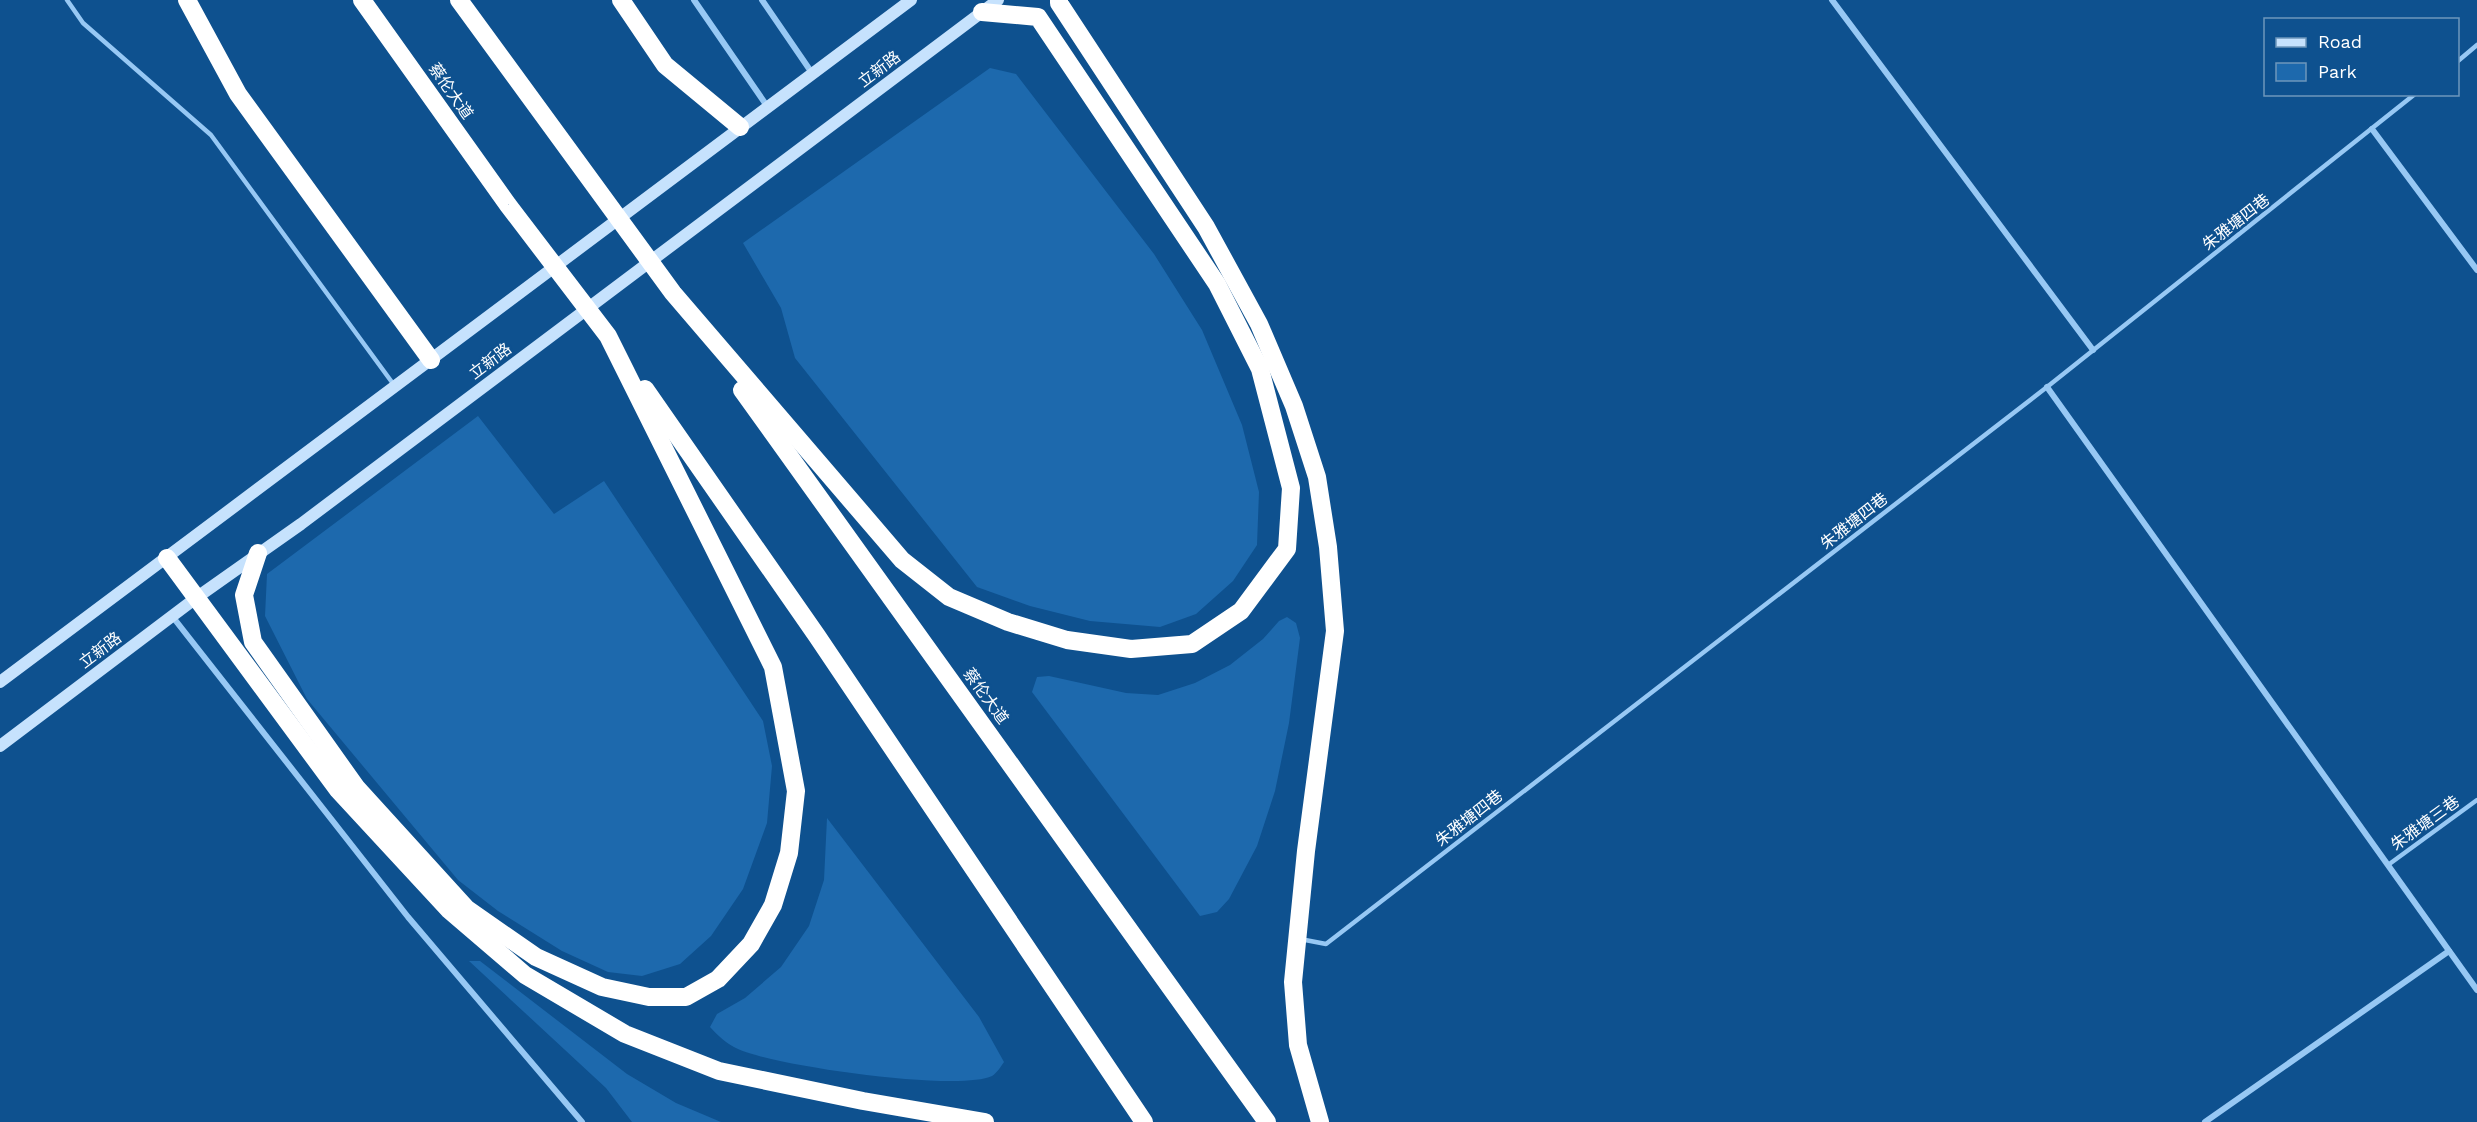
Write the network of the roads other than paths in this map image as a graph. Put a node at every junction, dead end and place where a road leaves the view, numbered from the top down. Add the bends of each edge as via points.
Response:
1 (67, 0) edge
2 (187, 0) edge
3 (362, 0) edge
4 (459, 0) edge
5 (621, 0) edge
6 (694, 0) edge
7 (762, 0) edge
8 (911, 0) edge
9 (998, 0) edge
10 (1059, 0) edge
11 (1832, 0) edge
12 (982, 12) junction
13 (2477, 45) edge
14 (2459, 59) edge
15 (812, 73) junction
16 (2413, 96) edge
17 (767, 106) junction
18 (740, 127) junction
19 (2372, 129) junction
20 (2477, 270) edge
21 (673, 293) junction
22 (608, 336) junction
23 (2093, 350) junction
24 (431, 360) junction
25 (395, 387) junction
26 (2047, 387) junction
27 (258, 553) junction
28 (167, 558) junction
29 (196, 598) junction
30 (172, 616) junction
31 (0, 682) edge
32 (0, 746) edge
33 (2477, 800) edge
34 (2388, 865) junction
35 (1297, 939) junction
36 (2449, 951) junction
37 (2477, 990) edge
38 (582, 1122) edge
39 (985, 1122) edge
40 (1144, 1122) edge
41 (1267, 1122) edge
42 (1320, 1122) edge
43 (2205, 1122) edge

1 - 25 lane via 83,23 211,135
2 - 24 highway via 238,94
3 - 22 highway, 蔡伦大道 via 508,205
4 - 21 highway
5 - 18 highway via 665,65
6 - 17 street
7 - 15 street
8 - 15 main road, 立新路
9 - 12 main road, 立新路
10 - 35 highway via 1206,227 1259,324 1294,406 1317,477 1335,631
11 - 23 street
12 - 21 highway via 1038,16 1217,284 1260,369 1291,488 1287,549 1241,611 1192,644 1131,649 1067,640 1008,622 949,597 902,560
12 - 27 main road, 立新路
13 - 14 lane
15 - 17 main road, 立新路
16 - 19 lane, 朱雅塘四巷
17 - 18 main road, 立新路
18 - 24 main road, 立新路
19 - 20 street
19 - 23 lane, 朱雅塘四巷
21 - 41 highway, 蔡伦大道
22 - 27 highway via 773,667 796,790 789,853 773,905 751,944 718,979 686,998 649,997 602,987 536,957 467,909 356,787 252,642 244,595
22 - 40 highway via 817,636
23 - 26 lane, 朱雅塘四巷
24 - 25 main road, 立新路
25 - 28 main road, 立新路
26 - 34 street
26 - 35 lane, 朱雅塘四巷 via 1326,944
27 - 29 main road, 立新路
28 - 29 highway
28 - 31 main road, 立新路
29 - 30 main road, 立新路
29 - 39 highway via 338,790 449,910 525,975 625,1034 719,1071
30 - 32 main road, 立新路
30 - 38 street via 408,917
33 - 34 lane, 朱雅塘三巷
34 - 36 street
35 - 42 highway via 1293,982 1298,1045
36 - 37 street
36 - 43 street

